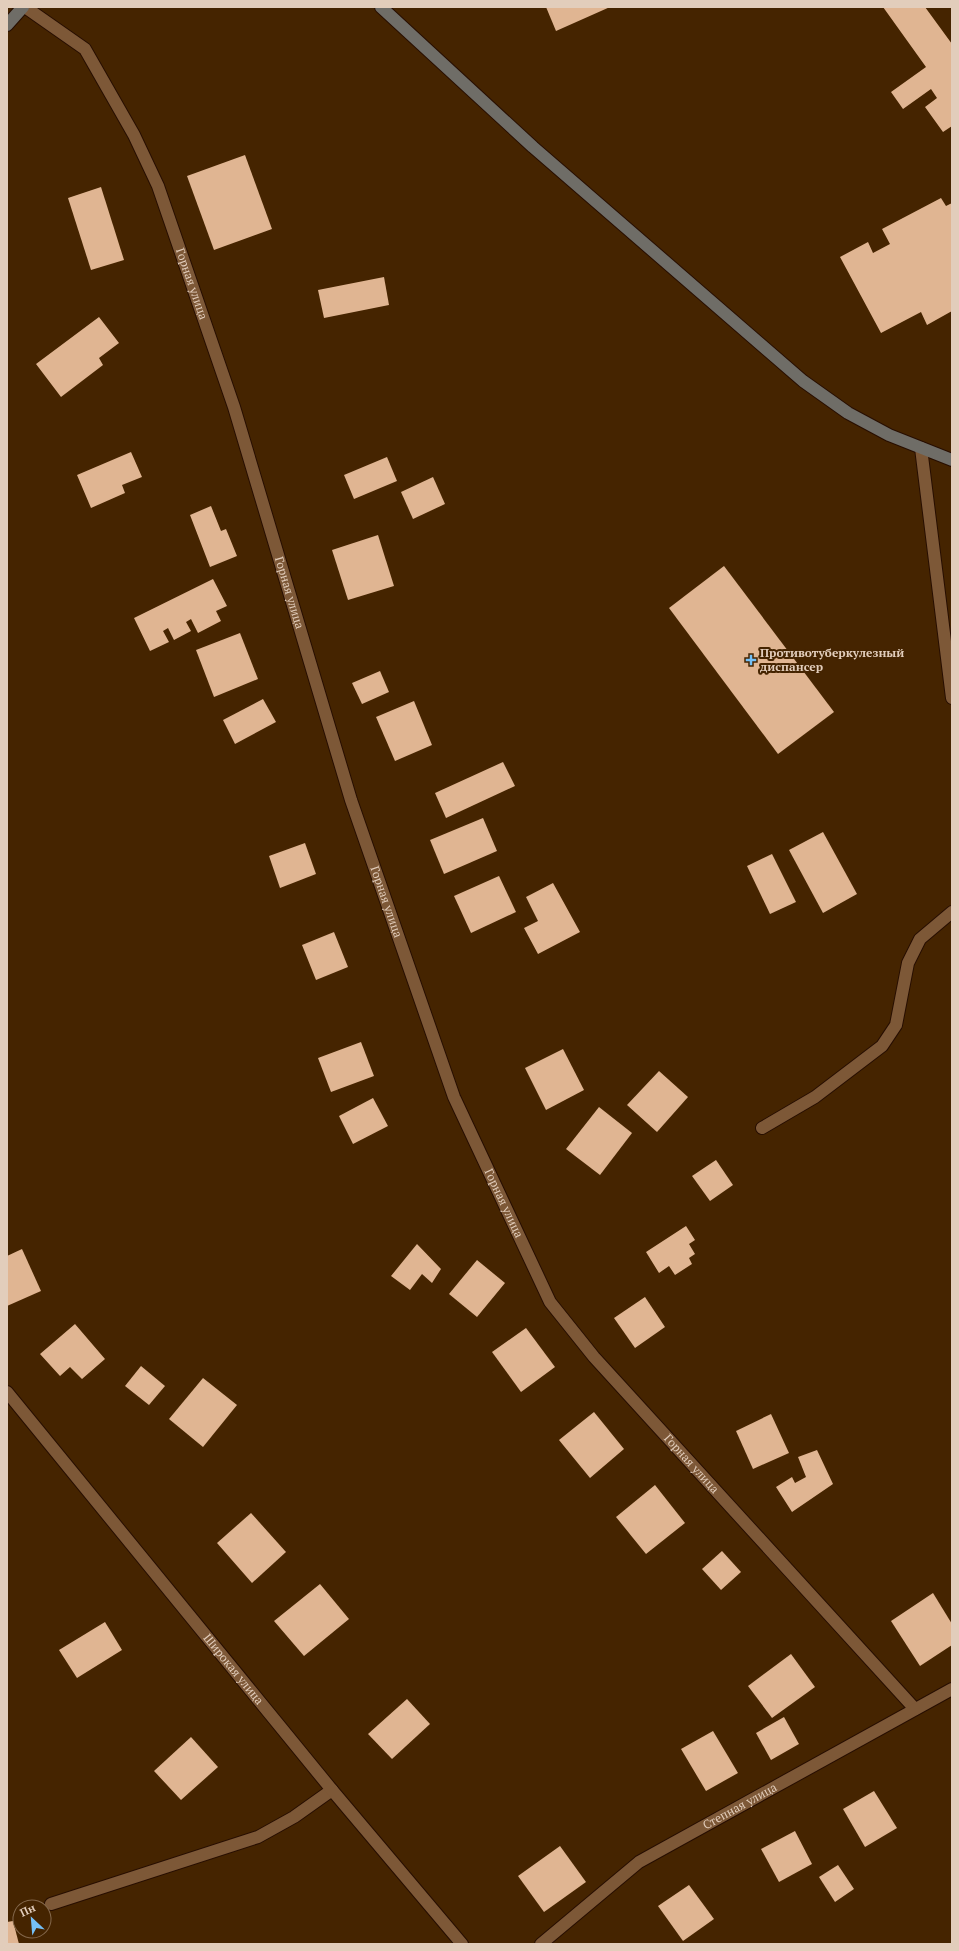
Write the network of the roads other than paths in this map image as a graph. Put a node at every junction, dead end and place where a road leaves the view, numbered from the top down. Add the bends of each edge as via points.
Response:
1 (24, 7) edge
2 (381, 7) edge
3 (7, 25) edge
4 (921, 448) junction
5 (952, 460) edge
6 (952, 698) edge
7 (952, 912) edge
8 (762, 1128) dead end
9 (7, 1392) edge
10 (952, 1689) edge
11 (915, 1708) junction
12 (332, 1790) junction
13 (52, 1904) edge
14 (462, 1944) edge
15 (541, 1944) edge

1 - 3 main road
1 - 11 street, Горная улица via 85,49 134,135 158,186 234,407 351,800 452,1090 550,1302 594,1357
2 - 4 main road via 533,147 803,381 848,413 889,435
4 - 5 main road
4 - 6 street
7 - 8 street via 920,939 908,963 896,1025 882,1046 815,1097
9 - 12 street, Широкая улица
10 - 11 street, Степная улица
11 - 15 street, Степная улица via 639,1862
12 - 13 street via 294,1817 258,1837
12 - 14 street, Широкая улица

